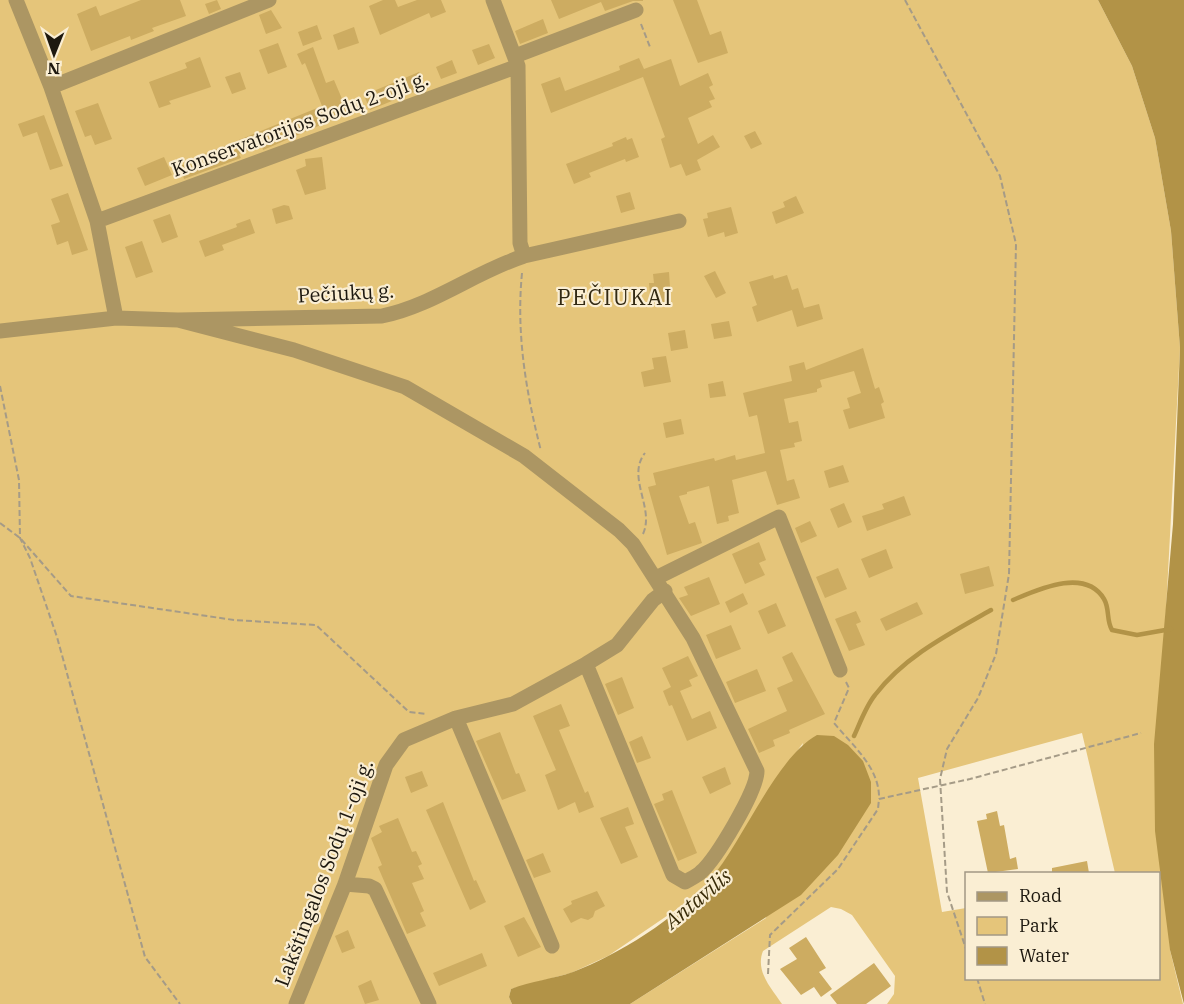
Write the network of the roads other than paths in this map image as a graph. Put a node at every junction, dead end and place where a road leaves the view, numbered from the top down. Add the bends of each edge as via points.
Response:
1 (16, 0) edge
2 (269, 0) edge
3 (493, 0) edge
4 (636, 10) dead end
5 (516, 61) junction
6 (51, 87) junction
7 (97, 221) junction
8 (678, 221) dead end
9 (524, 256) junction
10 (116, 318) junction
11 (178, 320) junction
12 (0, 331) edge
13 (656, 578) junction
14 (664, 591) junction
15 (586, 664) junction
16 (840, 670) road end
17 (456, 718) junction
18 (345, 884) junction
19 (552, 946) dead end
20 (296, 1004) edge
21 (429, 1004) edge

1 - 6 street
2 - 6 street
3 - 5 street
4 - 5 street, Konservatorijos Sodų 2-oji g.
5 - 7 street, Konservatorijos Sodų 2-oji g.
5 - 9 street via 520,243
6 - 7 street
7 - 10 street
8 - 9 street, Pečiukų g.
9 - 11 street, Pečiukų g. via 402,312 382,316
10 - 11 street, Pečiukų g.
10 - 12 street, Pečiukų g.
11 - 13 street via 294,350 405,387 524,456 633,544
13 - 14 street
13 - 16 street via 779,517
14 - 15 street, Lakštingalos Sodų 1-oji g. via 617,645
14 - 15 street via 693,638 757,771 754,790 740,816 702,872 685,882 673,875
15 - 17 street, Lakštingalos Sodų 1-oji g. via 513,704
17 - 18 street, Lakštingalos Sodų 1-oji g. via 404,740 386,765
17 - 19 street
18 - 20 street, Lakštingalos Sodų 1-oji g.
18 - 21 street via 375,889

